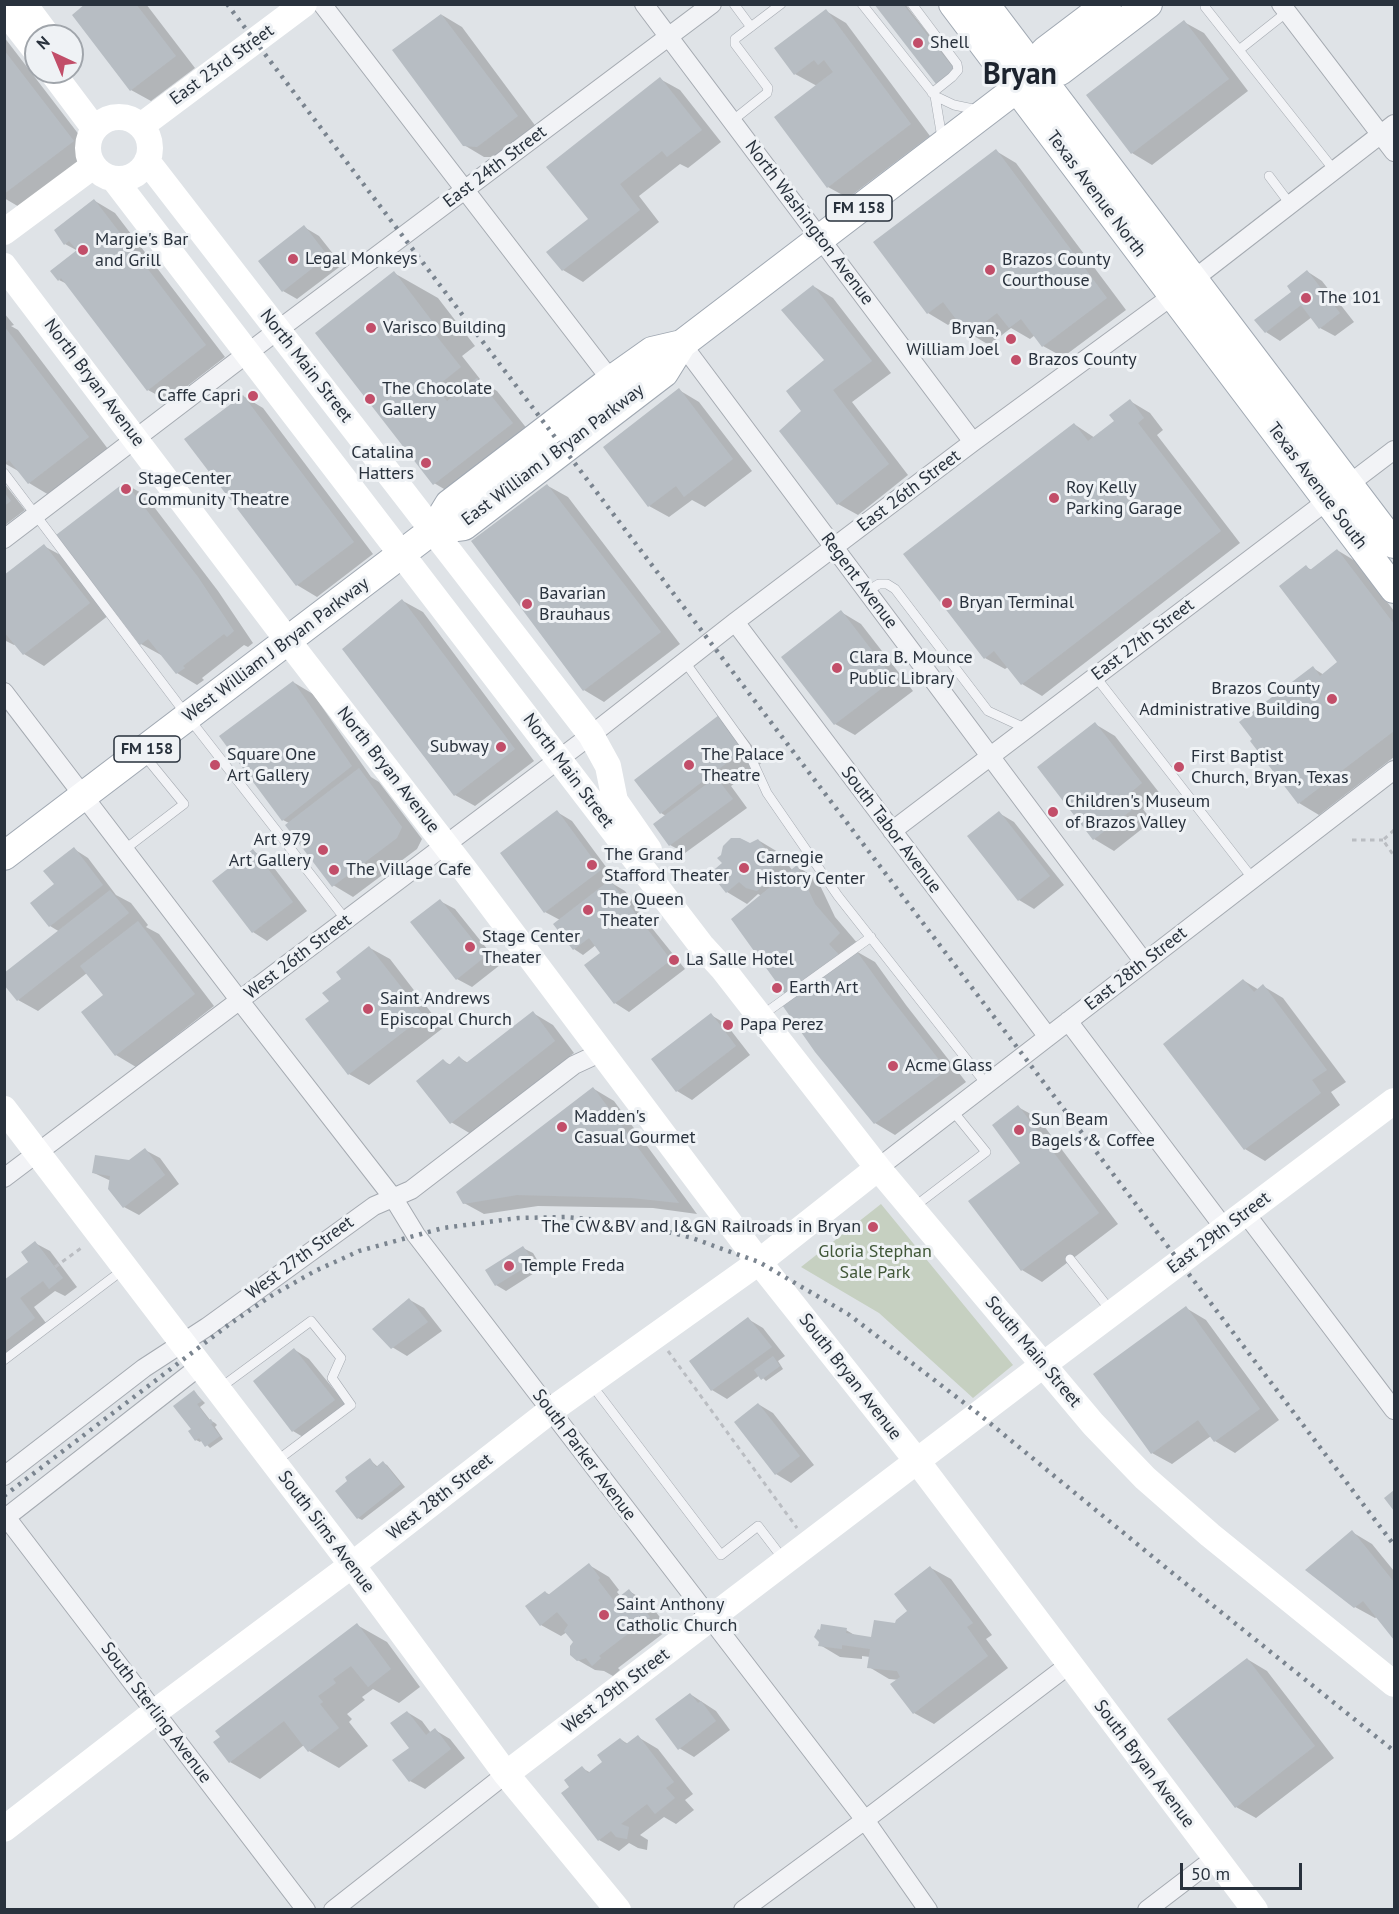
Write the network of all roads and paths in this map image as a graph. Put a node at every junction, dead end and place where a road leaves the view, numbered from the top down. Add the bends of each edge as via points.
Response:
1 (24, 4) edge
2 (304, 4) edge
3 (322, 4) edge
4 (644, 4) edge
5 (712, 4) edge
6 (734, 4) edge
7 (781, 4) edge
8 (862, 4) edge
9 (953, 4) edge
10 (985, 4) edge
11 (1148, 4) edge
12 (1103, 6) edge
13 (1205, 7) dead end
14 (1284, 8) edge
15 (4, 10) edge
16 (914, 11) edge
17 (39, 24) edge
18 (751, 27) junction
19 (24, 36) edge
20 (669, 37) junction
21 (1239, 50) junction
22 (1027, 80) junction
23 (64, 84) edge
24 (80, 84) edge
25 (934, 94) junction
26 (986, 111) junction
27 (732, 121) junction
28 (101, 123) junction
29 (141, 126) junction
30 (1388, 129) edge
31 (943, 144) junction
32 (1395, 152) edge
33 (147, 161) junction
34 (1334, 170) junction
35 (104, 172) junction
36 (1269, 176) dead end
37 (464, 190) junction
38 (1290, 204) junction
39 (4, 232) edge
40 (820, 238) junction
41 (4, 266) edge
42 (1183, 287) junction
43 (278, 330) junction
44 (682, 344) junction
45 (247, 354) junction
46 (1250, 375) joint
47 (611, 380) junction
48 (136, 439) junction
49 (973, 442) junction
50 (1395, 450) edge
51 (4, 473) edge
52 (1338, 493) junction
53 (35, 515) junction
54 (433, 530) junction
55 (4, 539) edge
56 (1395, 544) edge
57 (835, 548) junction
58 (402, 555) junction
59 (1395, 589) edge
60 (867, 591) junction
61 (735, 622) junction
62 (288, 641) junction
63 (685, 662) junction
64 (1095, 676) junction
65 (4, 692) edge
66 (188, 717) junction
67 (1026, 729) junction
68 (591, 735) junction
69 (142, 753) junction
70 (990, 756) junction
71 (559, 759) junction
72 (1395, 770) edge
73 (84, 796) junction
74 (892, 831) junction
75 (1395, 831) edge
76 (1352, 840) dead end
77 (1383, 840) junction
78 (445, 844) junction
79 (124, 849) junction
80 (4, 856) edge
81 (1395, 856) edge
82 (1253, 879) junction
83 (346, 920) junction
84 (871, 937) junction
85 (1144, 962) junction
86 (723, 969) junction
87 (240, 1001) junction
88 (760, 1017) junction
89 (1068, 1021) junction
90 (1048, 1037) junction
91 (602, 1052) junction
92 (986, 1084) junction
93 (1395, 1101) edge
94 (4, 1109) edge
95 (952, 1110) junction
96 (37, 1153) junction
97 (878, 1168) junction
98 (4, 1178) edge
99 (394, 1199) junction
100 (912, 1208) junction
101 (1246, 1214) junction
102 (1226, 1228) junction
103 (84, 1246) dead end
104 (1070, 1259) dead end
105 (759, 1262) junction
106 (55, 1267) dead end
107 (126, 1268) junction
108 (1112, 1313) junction
109 (659, 1334) junction
110 (184, 1343) junction
111 (4, 1360) edge
112 (1043, 1365) junction
113 (200, 1366) junction
114 (590, 1383) junction
115 (218, 1389) junction
116 (1395, 1410) edge
117 (550, 1411) junction
118 (917, 1461) junction
119 (274, 1463) junction
120 (4, 1476) edge
121 (5, 1518) edge
122 (809, 1544) junction
123 (785, 1562) junction
124 (352, 1565) junction
125 (710, 1619) junction
126 (1070, 1664) junction
127 (1395, 1684) edge
128 (155, 1712) junction
129 (506, 1774) junction
130 (865, 1820) junction
131 (4, 1829) edge
132 (1215, 1858) junction
133 (306, 1910) edge
134 (333, 1910) edge
135 (618, 1910) edge
136 (743, 1910) edge
137 (928, 1910) edge
138 (1147, 1910) edge
139 (1255, 1910) edge

1 - 17 street
2 - 29 street, East 23rd Street
3 - 37 street
4 - 20 street, North Washington Avenue
5 - 20 street, East 24th Street
6 - 18 lane
7 - 18 lane
8 - 25 lane via 891,33
9 - 22 main road, Texas Avenue North
10 - 22 main road, Texas Avenue North
11 - 22 main road, East William J Bryan Parkway / FM 158 via 1060,71
12 - 22 main road, East William J Bryan Parkway / FM 158 via 1045,51
13 - 21 lane
14 - 21 lane
14 - 30 street
15 - 19 street
16 - 25 lane via 957,64 958,70
18 - 27 lane via 735,39 735,44 768,88 767,93
20 - 27 street, North Washington Avenue
20 - 37 street, East 24th Street
21 - 34 lane
22 - 26 main road, East William J Bryan Parkway / FM 158
22 - 42 main road, Texas Avenue North
23 - 28 street
24 - 28 street
25 - 26 lane via 954,105
25 - 31 lane
26 - 31 main road, East William J Bryan Parkway / FM 158
27 - 40 street, North Washington Avenue
28 - 29 street via 128,117
28 - 35 street via 89,137 87,147 89,157
29 - 33 street via 150,144
30 - 32 street
30 - 34 street, East 26th Street
31 - 40 main road, East William J Bryan Parkway / FM 158
33 - 35 street via 134,175
33 - 43 street, North Main Street
34 - 38 street, East 26th Street
35 - 39 street
35 - 45 street, North Main Street
36 - 38 lane
37 - 43 street, East 24th Street
37 - 47 street
38 - 42 street, East 26th Street
40 - 44 main road, East William J Bryan Parkway / FM 158
40 - 49 street, North Washington Avenue
41 - 48 street, North Bryan Avenue
42 - 46 main road, Texas Avenue North
42 - 49 street, East 26th Street
43 - 45 street, East 24th Street
43 - 54 street, North Main Street
44 - 47 main road, East William J Bryan Parkway / FM 158 via 652,351
44 - 54 main road, East William J Bryan Parkway / FM 158 via 664,373 464,526
44 - 57 street, Regent Avenue
45 - 48 street, East 24th Street
45 - 58 street, North Main Street
46 - 52 main road, Texas Avenue South
47 - 54 main road, East William J Bryan Parkway / FM 158 via 449,504
48 - 53 street, East 24th Street
48 - 62 street, North Bryan Avenue
49 - 57 street, East 26th Street
50 - 52 street, East 27th Street
51 - 53 lane
52 - 56 main road, Texas Avenue South
52 - 59 main road, Texas Avenue South
52 - 64 street, East 27th Street
53 - 55 street, East 24th Street
53 - 66 lane
54 - 58 main road, West William J Bryan Parkway / FM 158
54 - 68 street, North Main Street
57 - 60 street, Regent Avenue
57 - 61 street, East 26th Street
58 - 62 main road, West William J Bryan Parkway / FM 158
58 - 71 street, North Main Street
60 - 67 lane via 879,584 895,589 988,711
60 - 70 street, Regent Avenue
61 - 63 street, East 26th Street
61 - 74 street, South Tabor Avenue
62 - 66 main road, West William J Bryan Parkway / FM 158
62 - 78 street, North Bryan Avenue
63 - 68 street, East 26th Street
63 - 84 lane via 746,747 766,793
64 - 67 street, East 27th Street
64 - 82 lane
65 - 73 street, South Parker Avenue
66 - 69 main road, West William J Bryan Parkway / FM 158
66 - 83 lane
67 - 70 street, East 27th Street
68 - 71 street, West 26th Street
68 - 86 street, North Main Street via 608,766 615,801 712,940
69 - 73 main road, West William J Bryan Parkway / FM 158
69 - 79 lane via 184,804
70 - 74 street, East 27th Street
70 - 85 street, Regent Avenue
71 - 78 street, West 26th Street
71 - 86 street, North Main Street
72 - 82 street, East 28th Street
73 - 79 street, South Parker Avenue
73 - 80 main road, West William J Bryan Parkway / FM 158
74 - 90 street, South Tabor Avenue
75 - 77 path
76 - 77 path
77 - 81 path
78 - 83 street, West 26th Street
78 - 91 street, South Bryan Avenue
79 - 87 street, South Parker Avenue
82 - 85 street, East 28th Street
83 - 87 street, West 26th Street
84 - 88 lane
84 - 92 lane
85 - 89 street, East 28th Street
86 - 88 street, South Main Street
87 - 96 street, West 26th Street
87 - 99 street, South Parker Avenue
88 - 97 street, South Main Street
89 - 90 street, East 28th Street
89 - 102 street
90 - 92 street, East 28th Street
91 - 99 street, West 27th Street via 574,1065
91 - 105 street, South Bryan Avenue
92 - 95 street, East 28th Street
93 - 101 street, East 29th Street
94 - 96 street, South Sims Avenue
95 - 97 street, East 28th Street
95 - 100 lane via 986,1152
96 - 98 street, West 26th Street
96 - 107 street, South Sims Avenue
97 - 100 street, South Main Street
97 - 105 street, West 28th Street
99 - 110 street, West 27th Street via 374,1206
99 - 117 street, South Parker Avenue via 416,1235
100 - 112 street, South Main Street
101 - 102 street, East 29th Street
101 - 116 street
102 - 108 street, East 29th Street
103 - 106 path
104 - 108 lane
105 - 109 street, West 28th Street
105 - 118 street, South Bryan Avenue
107 - 110 street, South Sims Avenue
107 - 111 lane
108 - 112 street, East 29th Street
109 - 114 street, West 28th Street
109 - 122 path
110 - 113 street, South Sims Avenue
110 - 120 street, West 27th Street via 144,1368
112 - 118 street, West 29th Street
112 - 127 street, South Main Street via 1145,1478
113 - 115 street, South Sims Avenue
113 - 121 street
114 - 117 street, West 28th Street
114 - 123 lane via 721,1555 758,1526
115 - 119 street, South Sims Avenue
115 - 119 lane via 311,1321 341,1358 332,1378 351,1405
117 - 124 street, West 28th Street
117 - 125 street, South Parker Avenue
118 - 122 street, West 29th Street
118 - 126 street, South Bryan Avenue
119 - 124 street, South Sims Avenue
121 - 128 street, South Sterling Avenue
122 - 123 street, West 29th Street
123 - 125 street, West 29th Street
124 - 128 street, West 28th Street
124 - 129 street, South Sims Avenue
125 - 129 street, West 29th Street
125 - 130 street, South Parker Avenue
126 - 130 street
126 - 132 street, South Bryan Avenue
128 - 131 street, West 28th Street
128 - 133 street, South Sterling Avenue
129 - 134 street, West 29th Street
129 - 135 street, South Sims Avenue
130 - 136 street
130 - 137 street, South Parker Avenue
132 - 138 street
132 - 139 street, South Bryan Avenue

